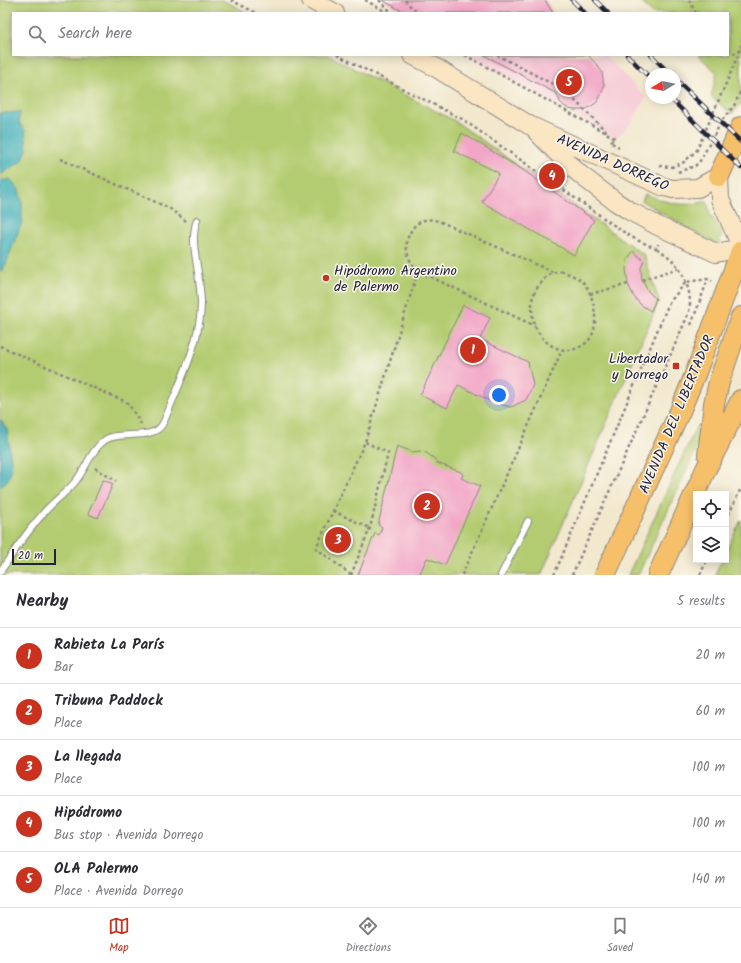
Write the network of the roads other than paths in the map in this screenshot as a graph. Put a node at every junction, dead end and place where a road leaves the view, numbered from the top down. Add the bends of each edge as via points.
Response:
1 (311, 0) edge
2 (333, 12) edge
3 (414, 56) edge
4 (529, 125) junction
5 (741, 127) edge
6 (719, 176) junction
7 (197, 220) dead end
8 (741, 248) edge
9 (741, 317) edge
10 (741, 400) edge
11 (706, 469) junction
12 (528, 521) dead end
13 (0, 572) edge
14 (500, 575) edge
15 (605, 575) edge
16 (658, 575) edge

1 - 2 main road
3 - 4 main road, AVENIDA DORREGO
4 - 6 main road, AVENIDA DORREGO via 664,187 698,188
4 - 8 main road, AVENIDA DORREGO via 582,176 630,211 716,253
5 - 6 main road
6 - 8 main road via 720,199
7 - 13 lane via 194,227 194,242 200,281 200,321 180,383 162,425 147,433 107,439 98,446 75,481 41,515
8 - 15 main road, AVENIDA DEL LIBERTADOR via 680,411
9 - 11 main road via 719,382
10 - 11 main road
11 - 16 main road
12 - 14 lane

